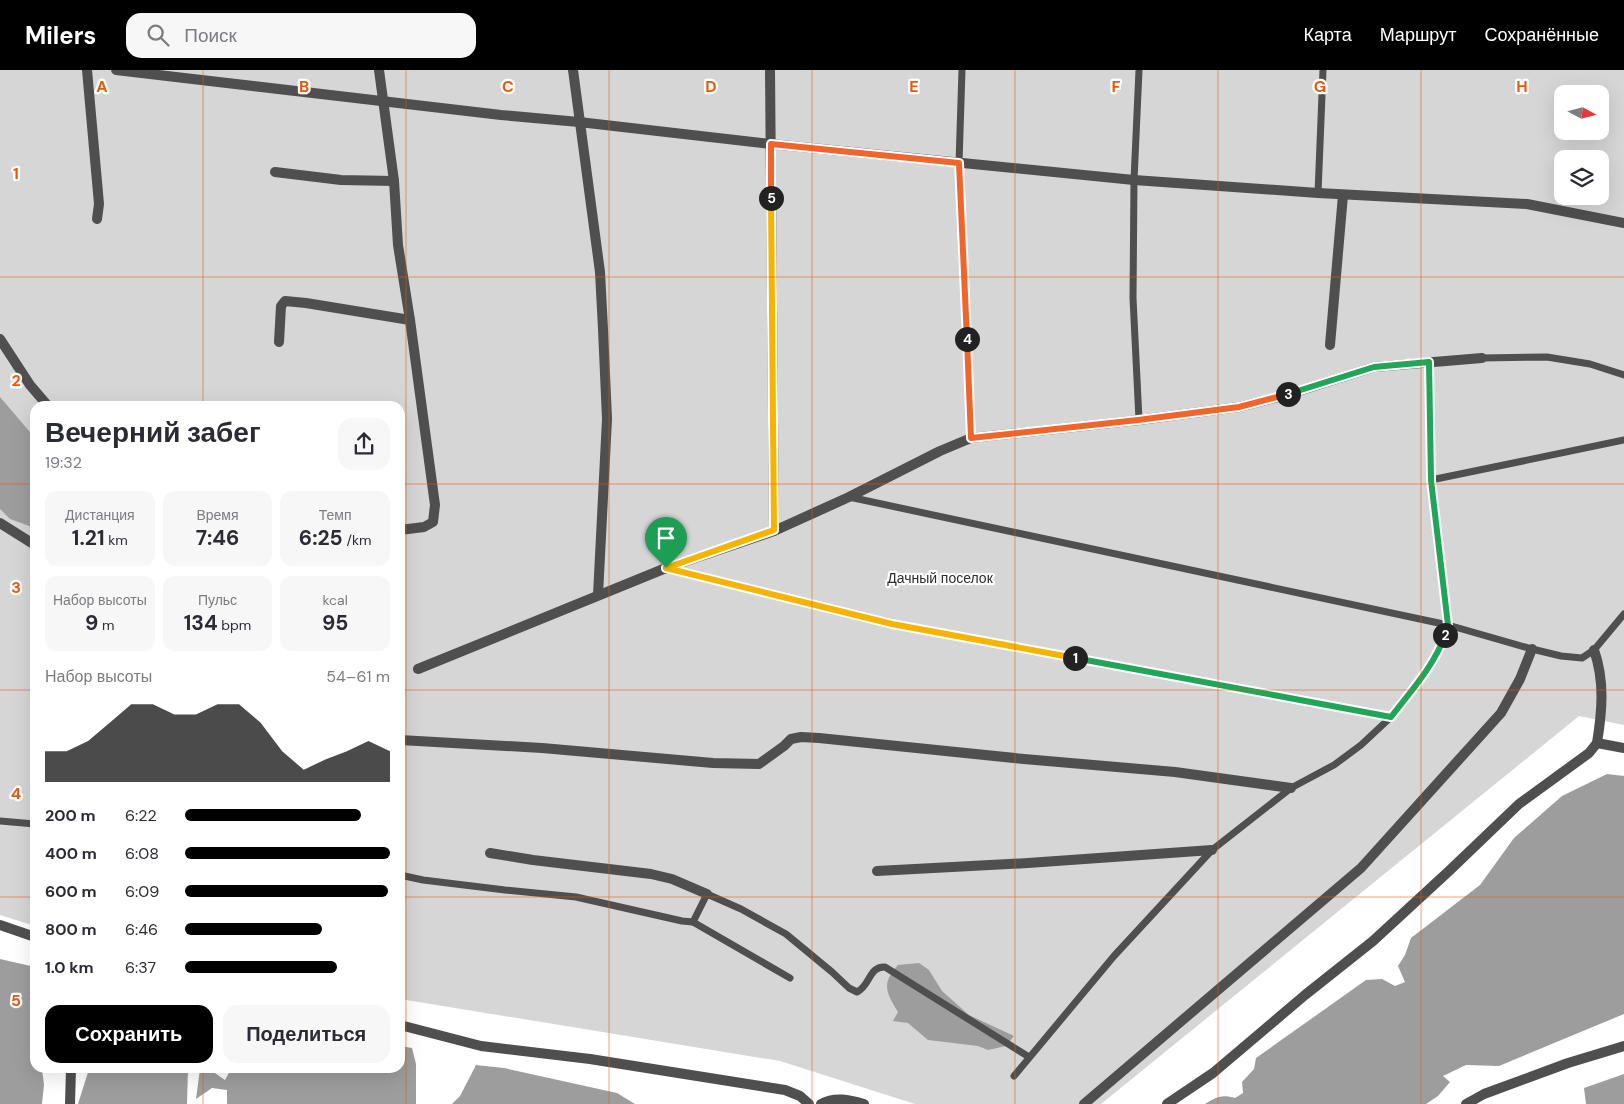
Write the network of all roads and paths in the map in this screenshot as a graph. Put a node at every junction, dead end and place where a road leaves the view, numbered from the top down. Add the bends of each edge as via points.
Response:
1 (87, 70) edge
2 (116, 70) edge
3 (379, 70) edge
4 (573, 70) edge
5 (770, 70) edge
6 (962, 70) edge
7 (1139, 70) edge
8 (1323, 70) edge
9 (383, 102) junction
10 (579, 122) junction
11 (771, 144) junction
12 (959, 163) junction
13 (275, 172) dead end
14 (1134, 180) junction
15 (394, 181) junction
16 (1318, 193) junction
17 (1344, 195) junction
18 (97, 219) dead end
19 (1624, 223) edge
20 (410, 320) junction
21 (0, 338) edge
22 (279, 342) dead end
23 (1330, 345) dead end
24 (1482, 358) joint
25 (1429, 362) junction
26 (1624, 375) edge
27 (44, 401) edge
28 (1138, 420) junction
29 (971, 438) junction
30 (1624, 440) edge
31 (1431, 480) junction
32 (849, 497) junction
33 (0, 523) edge
34 (405, 529) edge
35 (774, 530) junction
36 (30, 542) edge
37 (666, 568) junction
38 (598, 595) junction
39 (1624, 614) edge
40 (1448, 625) junction
41 (1532, 649) junction
42 (1594, 650) junction
43 (418, 669) dead end
44 (1391, 717) junction
45 (405, 740) edge
46 (1597, 743) junction
47 (1624, 748) edge
48 (1291, 788) junction
49 (0, 821) edge
50 (30, 824) edge
51 (1212, 850) junction
52 (490, 853) dead end
53 (877, 871) dead end
54 (405, 876) edge
55 (707, 894) junction
56 (693, 922) junction
57 (0, 925) edge
58 (30, 935) edge
59 (790, 978) dead end
60 (405, 1026) edge
61 (1624, 1046) edge
62 (1029, 1057) junction
63 (71, 1073) edge
64 (1014, 1076) dead end
65 (70, 1104) edge
66 (809, 1104) edge
67 (822, 1104) edge
68 (864, 1104) edge
69 (1084, 1104) edge
70 (1168, 1104) edge
71 (1466, 1104) edge

1 - 18 street via 99,204
2 - 9 street
3 - 9 street
4 - 10 street
5 - 11 street
6 - 12 lane
7 - 14 lane
8 - 16 lane
9 - 10 street
9 - 15 street
10 - 11 street
10 - 38 street via 600,272 607,419
11 - 12 street
11 - 35 street
12 - 14 street
12 - 29 lane
13 - 15 street via 341,180
14 - 16 street
14 - 28 lane via 1132,298
15 - 20 street via 398,245
16 - 17 street
17 - 19 street via 1527,204
17 - 23 street
20 - 22 street via 285,301 281,306
20 - 34 street via 435,505 433,522 424,527
21 - 27 street
24 - 25 street
24 - 26 lane via 1547,357 1590,364
25 - 28 street via 1374,367 1239,407
25 - 31 lane
28 - 29 street
29 - 32 street
30 - 31 lane
31 - 40 lane
32 - 35 street
32 - 40 lane
33 - 36 street
35 - 37 street
37 - 38 street
37 - 44 lane via 892,624
38 - 43 street
39 - 42 lane
40 - 41 lane
40 - 44 lane via 1428,669
41 - 42 lane via 1582,658
41 - 69 street via 1520,680 1501,713 1361,868
42 - 46 street via 1602,693
44 - 48 lane via 1334,765
45 - 48 street via 759,764 791,739 801,737 1175,772
46 - 47 street
46 - 70 street via 1589,753 1519,804 1373,940 1213,1073
48 - 51 lane
49 - 50 lane
51 - 53 street
51 - 62 lane via 1114,956
52 - 55 street via 651,874
54 - 56 lane via 576,897
55 - 56 lane
55 - 62 lane via 786,934 849,988 857,992 863,989 874,969 885,966
56 - 59 lane
57 - 58 street
60 - 66 street via 481,1046 590,1059 785,1090
61 - 71 street via 1551,1069
62 - 64 lane
63 - 65 street
67 - 68 street via 847,1100

